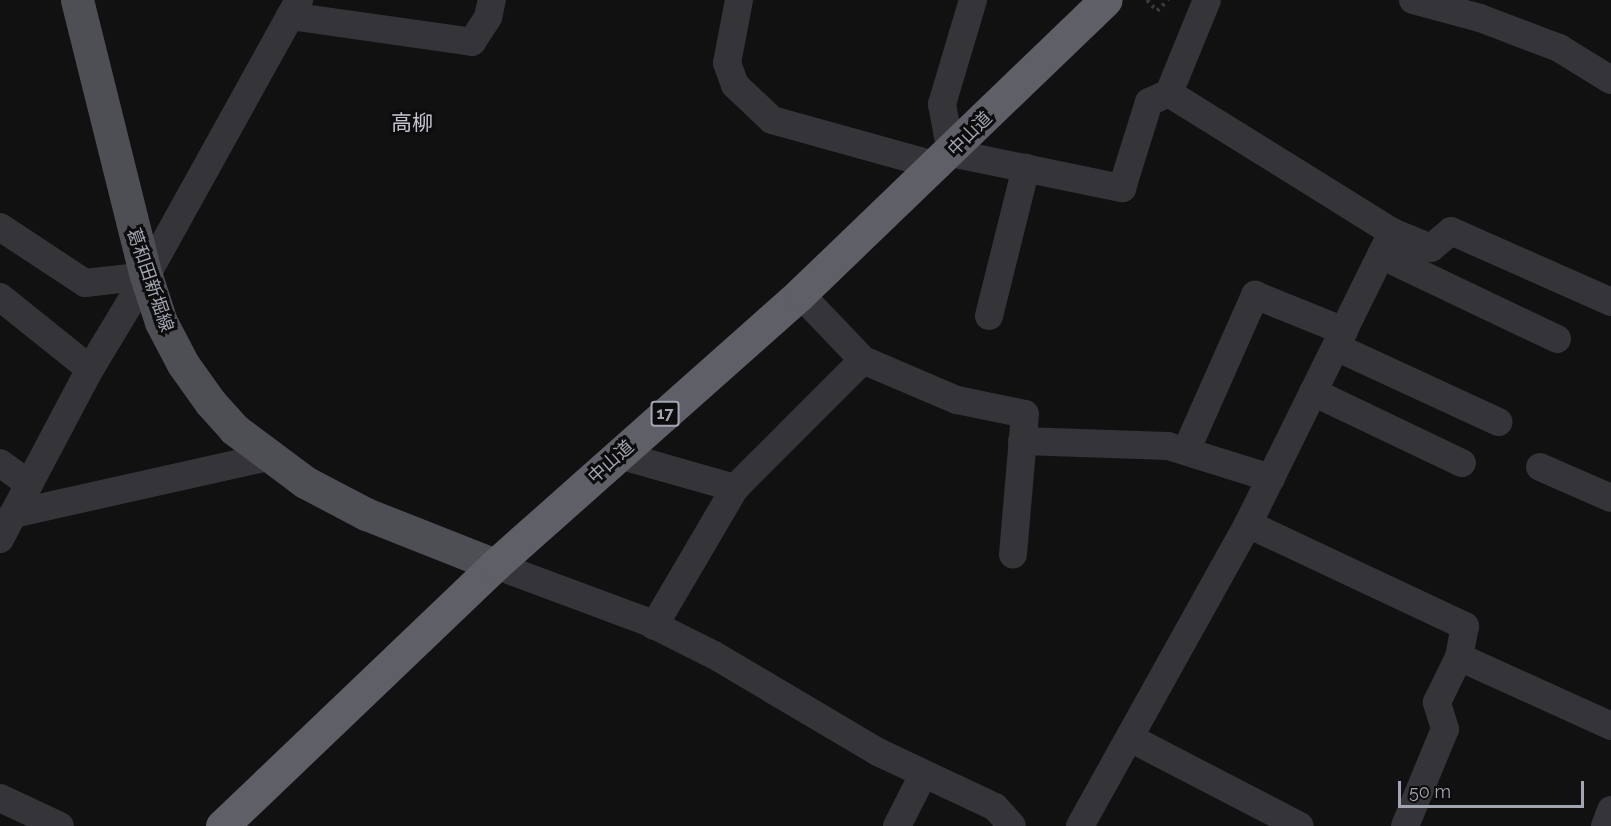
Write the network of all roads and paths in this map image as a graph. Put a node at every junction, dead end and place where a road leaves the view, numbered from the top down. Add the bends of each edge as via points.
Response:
1 (77, 0) edge
2 (492, 0) edge
3 (739, 0) edge
4 (974, 0) edge
5 (1105, 0) edge
6 (1147, 0) edge
7 (1168, 0) edge
8 (1207, 0) edge
9 (1413, 0) edge
10 (295, 8) edge
11 (1611, 80) edge
12 (1169, 93) junction
13 (944, 159) junction
14 (1026, 168) junction
15 (0, 227) edge
16 (1386, 244) junction
17 (146, 276) junction
18 (1607, 292) edge
19 (800, 294) junction
20 (0, 297) edge
21 (989, 316) dead end
22 (1340, 339) junction
23 (1557, 339) dead end
24 (863, 360) junction
25 (90, 369) junction
26 (1313, 392) junction
27 (1498, 422) dead end
28 (1023, 441) junction
29 (1186, 451) junction
30 (619, 455) junction
31 (268, 457) junction
32 (0, 463) edge
33 (1462, 463) dead end
34 (1540, 467) dead end
35 (1271, 478) junction
36 (29, 484) junction
37 (735, 488) junction
38 (1611, 498) edge
39 (13, 514) junction
40 (1248, 524) junction
41 (0, 539) edge
42 (1013, 554) dead end
43 (495, 565) junction
44 (654, 626) junction
45 (1459, 657) junction
46 (1611, 726) edge
47 (1130, 738) junction
48 (923, 775) junction
49 (0, 798) edge
50 (1611, 810) edge
51 (60, 826) edge
52 (222, 826) edge
53 (897, 826) edge
54 (1012, 826) edge
55 (1080, 826) edge
56 (1300, 826) edge
57 (1405, 826) edge
58 (1605, 826) edge

1 - 17 main road, 葛和田新堀線
2 - 10 street via 488,17 472,42
3 - 13 street via 727,63 735,85 772,120
4 - 13 street via 942,104
5 - 13 highway, 中山道 / 17
6 - 7 path via 1157,11
8 - 12 street
9 - 11 street via 1480,18 1559,48
10 - 17 street
12 - 14 street via 1149,102 1122,188
12 - 16 street
13 - 14 street
13 - 19 highway, 中山道 / 17
14 - 21 street
15 - 17 street via 85,283
16 - 18 street via 1431,248 1451,231
16 - 22 street
16 - 23 street
17 - 25 street
17 - 31 main road, 葛和田新堀線 via 161,322 183,364 234,429
19 - 24 street
19 - 30 highway, 中山道 / 17
20 - 25 street
22 - 26 street
22 - 27 street
22 - 29 street via 1256,296
24 - 28 street via 957,400 1025,414
24 - 37 street
25 - 36 street
26 - 33 street
26 - 35 street
28 - 29 street via 1168,446
28 - 42 street
29 - 35 street
30 - 37 street
30 - 43 highway, 中山道 / 17
31 - 39 street
31 - 43 main road, 葛和田新堀線 via 366,514
32 - 36 street
34 - 38 street
35 - 40 street
36 - 39 street
37 - 44 street
39 - 41 street
40 - 45 street via 1465,626
40 - 47 street
43 - 44 street
43 - 52 highway, 中山道 / 17
44 - 48 street via 714,655
45 - 46 street
45 - 57 street via 1437,702 1445,729
47 - 55 street
47 - 56 street
48 - 53 street
48 - 54 street via 995,807
49 - 51 street
50 - 58 street

